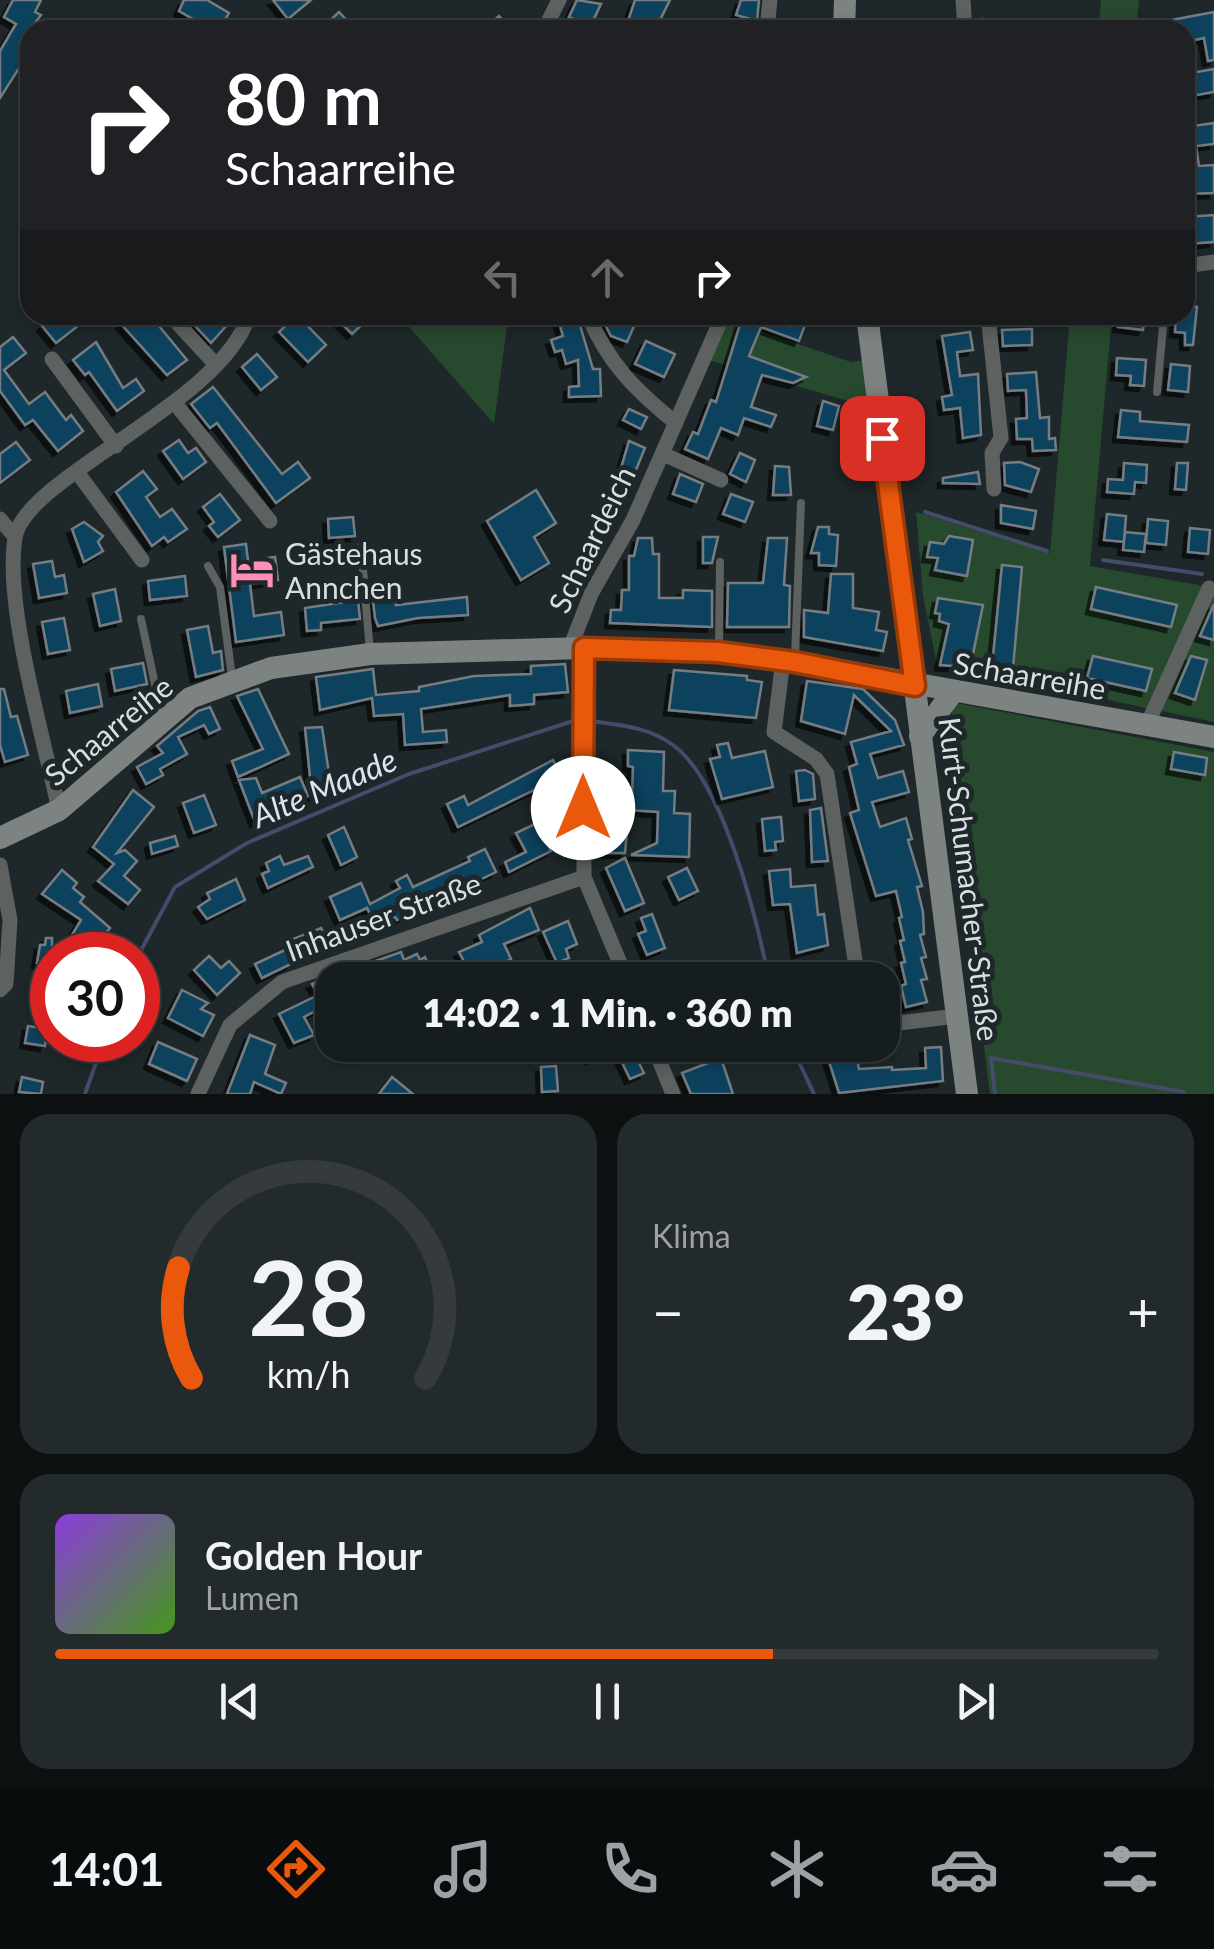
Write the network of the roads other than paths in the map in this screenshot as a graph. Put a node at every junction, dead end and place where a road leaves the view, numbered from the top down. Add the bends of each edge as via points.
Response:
1 (179, 325) edge
2 (245, 325) edge
3 (592, 325) edge
4 (719, 325) edge
5 (868, 325) edge
6 (989, 325) edge
7 (1163, 325) edge
8 (52, 359) dead end
9 (216, 365) junction
10 (1157, 392) dead end
11 (174, 402) junction
12 (676, 423) junction
13 (116, 446) junction
14 (663, 454) junction
15 (77, 472) junction
16 (721, 480) dead end
17 (994, 489) dead end
18 (801, 503) dead end
19 (0, 518) edge
20 (270, 521) dead end
21 (7, 536) edge
22 (361, 546) dead end
23 (142, 560) dead end
24 (720, 562) dead end
25 (208, 566) dead end
26 (1210, 588) dead end
27 (141, 619) dead end
28 (577, 648) junction
29 (718, 652) junction
30 (370, 654) junction
31 (789, 661) junction
32 (232, 680) junction
33 (915, 686) junction
34 (954, 692) junction
35 (163, 720) junction
36 (1147, 725) junction
37 (920, 736) junction
38 (1214, 737) edge
39 (59, 810) junction
40 (0, 838) edge
41 (0, 865) edge
42 (584, 877) junction
43 (619, 962) edge
44 (855, 962) edge
45 (0, 990) edge
46 (957, 1016) junction
47 (900, 1023) edge
48 (661, 1062) edge
49 (198, 1094) edge
50 (673, 1094) edge
51 (967, 1094) edge

1 - 9 street
2 - 9 street via 232,353
3 - 12 street via 627,383
4 - 12 street, Schaardeich
5 - 33 main road, Kurt-Schumacher-Straße
6 - 17 street via 1001,438 992,452
7 - 10 lane
8 - 13 street
9 - 11 street
11 - 13 street
11 - 20 street
12 - 14 street, Schaardeich
13 - 15 street
14 - 16 street, Schaardeich
14 - 28 street, Schaardeich via 585,607
15 - 21 street
15 - 23 street
18 - 31 lane
19 - 21 street
21 - 39 street
22 - 30 lane
24 - 29 lane
25 - 32 lane via 220,587
26 - 36 street
27 - 35 lane
28 - 29 main road, Schaarreihe
28 - 30 main road, Schaarreihe
28 - 42 street
29 - 31 main road, Schaarreihe
30 - 32 main road, Schaarreihe
31 - 33 main road, Schaarreihe
31 - 44 street via 774,732 826,774
32 - 35 main road, Schaarreihe via 190,698
33 - 34 main road, Schaarreihe
33 - 37 main road, Kurt-Schumacher-Straße
34 - 36 main road, Schaarreihe
34 - 37 main road
35 - 39 main road, Schaarreihe
36 - 38 main road, Schaarreihe
37 - 46 main road, Kurt-Schumacher-Straße
39 - 40 main road, Schaarreihe
41 - 45 street via 10,920 6,984
42 - 43 street
42 - 49 street, Inhauser Straße via 282,982 230,1024
46 - 47 street
46 - 51 main road, Kurt-Schumacher-Straße
48 - 50 street

